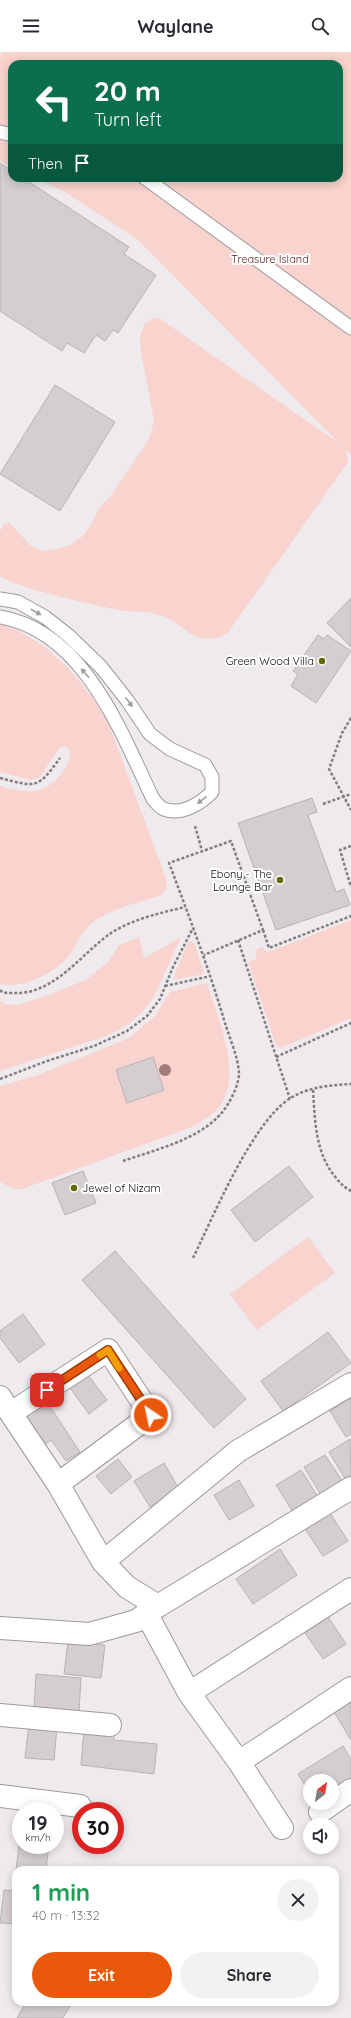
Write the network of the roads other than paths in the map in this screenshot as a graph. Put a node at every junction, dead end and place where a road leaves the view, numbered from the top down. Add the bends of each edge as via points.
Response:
1 (150, 182) edge
2 (351, 328) edge
3 (0, 599) edge
4 (0, 617) edge
5 (351, 1384) edge
6 (5, 1405) edge
7 (58, 1484) junction
8 (351, 1488) edge
9 (103, 1562) junction
10 (351, 1589) edge
11 (147, 1613) junction
12 (0, 1628) edge
13 (351, 1688) edge
14 (189, 1693) junction
15 (0, 1714) edge
16 (110, 1725) dead end
17 (239, 1762) junction
18 (351, 1790) edge
19 (0, 1796) edge
20 (72, 1805) edge
21 (320, 1812) dead end
22 (282, 1828) dead end

1 - 2 lane
3 -> 4 lane via 18,602 46,617 69,636 101,667 150,734 170,749 205,765 212,776 212,792 195,806 178,811 164,809 152,799 110,708 88,677 62,649 39,632 10,618
5 - 9 street via 238,1451
6 - 7 street
6 - 7 street via 108,1350 147,1408 151,1415
7 - 9 street
8 - 11 street
9 - 11 street
10 - 14 street
11 - 12 street via 89,1634
11 - 14 street
13 - 17 street
14 - 17 street
15 - 16 street
17 - 22 street
18 - 21 street
19 - 20 street

